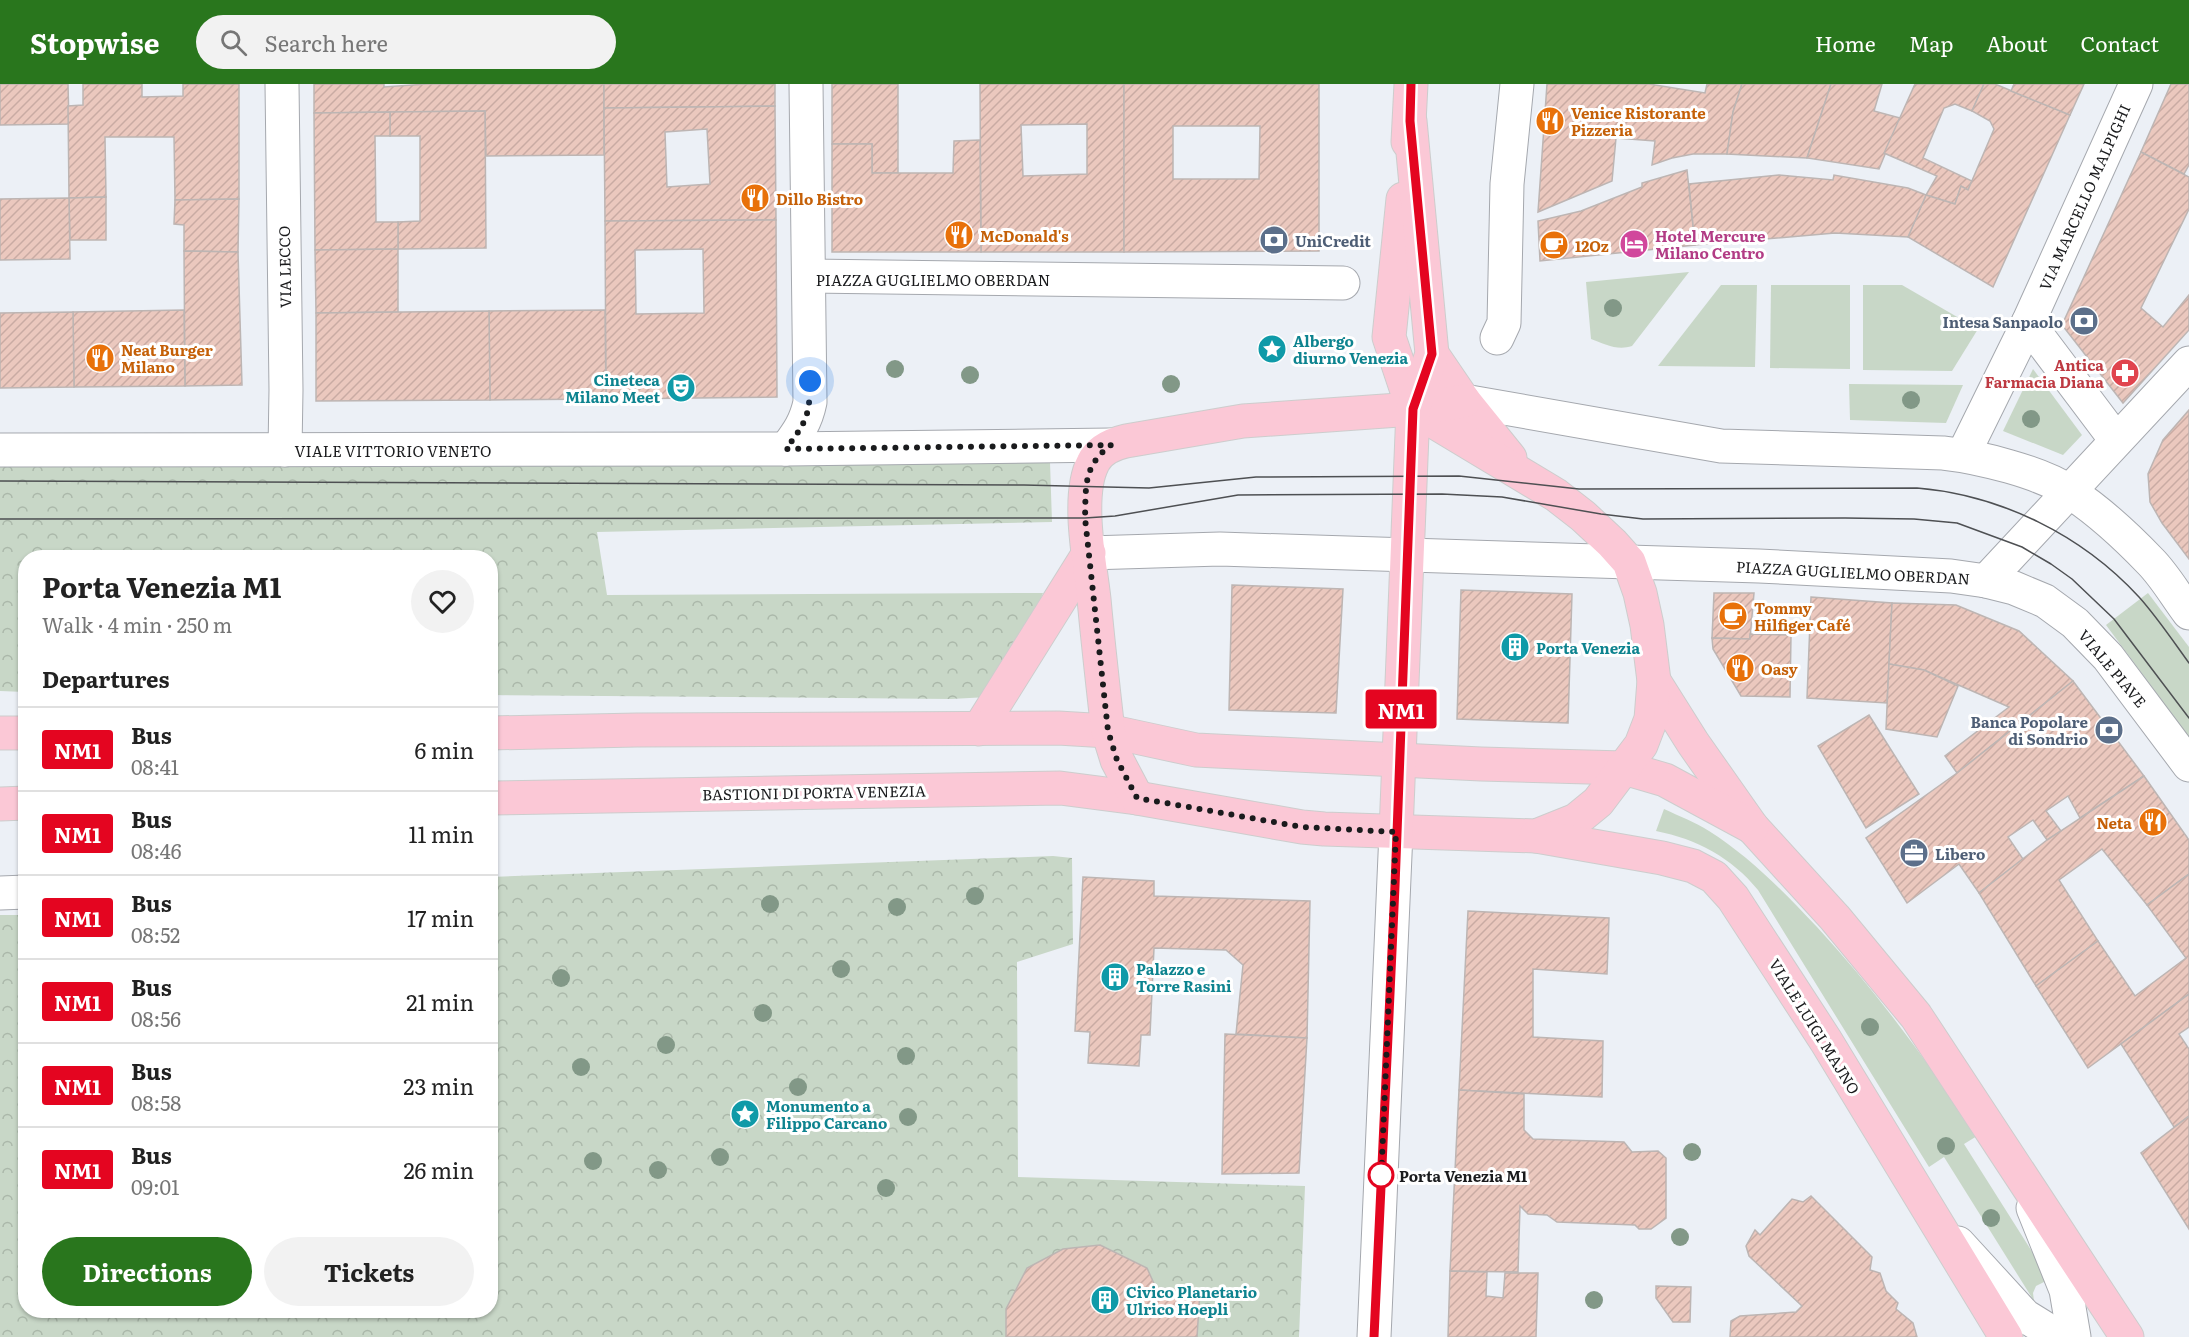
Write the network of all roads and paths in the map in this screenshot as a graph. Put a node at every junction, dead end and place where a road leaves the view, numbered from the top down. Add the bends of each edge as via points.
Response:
1 (282, 84) edge
2 (806, 84) edge
3 (1412, 84) edge
4 (1517, 84) edge
5 (2136, 84) edge
6 (1410, 121) junction
7 (809, 276) junction
8 (1343, 283) dead end
9 (2030, 317) junction
10 (1497, 338) dead end
11 (1432, 354) junction
12 (2189, 363) edge
13 (1464, 400) junction
14 (1413, 409) junction
15 (2116, 440) junction
16 (1111, 445) junction
17 (786, 449) junction
18 (0, 450) edge
19 (285, 450) junction
20 (1963, 455) junction
21 (1527, 478) junction
22 (2068, 490) junction
23 (1089, 553) junction
24 (1408, 555) junction
25 (1629, 562) junction
26 (1986, 581) junction
27 (2189, 613) edge
28 (1654, 681) junction
29 (979, 729) junction
30 (1108, 731) junction
31 (0, 733) edge
32 (498, 733) edge
33 (18, 734) edge
34 (1399, 759) junction
35 (2189, 765) edge
36 (1624, 768) junction
37 (498, 798) edge
38 (1137, 798) junction
39 (18, 803) edge
40 (0, 804) edge
41 (1752, 827) junction
42 (1396, 832) junction
43 (1536, 836) junction
44 (18, 892) edge
45 (0, 893) edge
46 (2017, 1169) junction
47 (1934, 1218) junction
48 (1374, 1337) edge
49 (2006, 1337) edge
50 (2059, 1337) edge
51 (2074, 1337) edge
52 (2127, 1337) edge

1 - 19 street, VIA LECCO
2 - 7 street
3 - 6 main road
4 - 10 street via 1507,184 1504,323
5 - 9 street, VIA MARCELLO MALPIGHI
6 - 11 main road
6 - 14 main road via 1389,337
7 - 8 street, PIAZZA GUGLIELMO OBERDAN
7 - 17 street, PIAZZA GUGLIELMO OBERDAN via 810,402 799,433
9 - 15 street
9 - 20 street
11 - 13 main road
11 - 14 main road
12 - 15 street, PIAZZA GUGLIELMO OBERDAN
13 - 14 main road
13 - 20 street via 1721,446
13 - 21 main road
14 - 16 main road via 1243,421
14 - 21 main road
14 - 24 main road
15 - 22 street, PIAZZA GUGLIELMO OBERDAN
16 - 17 street
16 - 23 main road via 1095,460 1088,476 1085,518
17 - 19 street, VIALE VITTORIO VENETO
18 - 19 street, VIALE VITTORIO VENETO
20 - 22 street via 2028,472
21 - 25 main road via 1583,516
22 - 26 street, PIAZZA GUGLIELMO OBERDAN
22 - 27 street via 2152,562
23 - 24 street, PIAZZA GUGLIELMO OBERDAN via 1220,549
23 - 29 main road
23 - 30 main road
24 - 25 street, PIAZZA GUGLIELMO OBERDAN
24 - 34 main road
25 - 26 street, PIAZZA GUGLIELMO OBERDAN via 1951,576
25 - 28 main road via 1647,626
26 - 35 street, VIALE PIAVE via 2045,601 2075,623 2108,657
28 - 36 main road via 1652,719 1641,746
28 - 41 main road
29 - 30 main road
29 - 32 main road
30 - 34 main road via 1196,750
30 - 38 main road via 1117,760
31 - 33 main road
34 - 36 main road
34 - 42 main road
36 - 41 main road via 1665,780
36 - 43 main road via 1598,802 1576,820
37 - 38 main road, BASTIONI DI PORTA VENEZIA via 1060,788
38 - 42 main road via 1302,827
39 - 40 main road
41 - 46 main road via 1917,1016
42 - 43 main road
42 - 48 street
43 - 47 main road, VIALE LUIGI MAJNO via 1662,858 1693,866 1714,877 1759,937
44 - 45 street
46 - 51 street via 2066,1290
46 - 52 main road
47 - 49 main road, VIALE LUIGI MAJNO
47 - 50 street via 2025,1316

